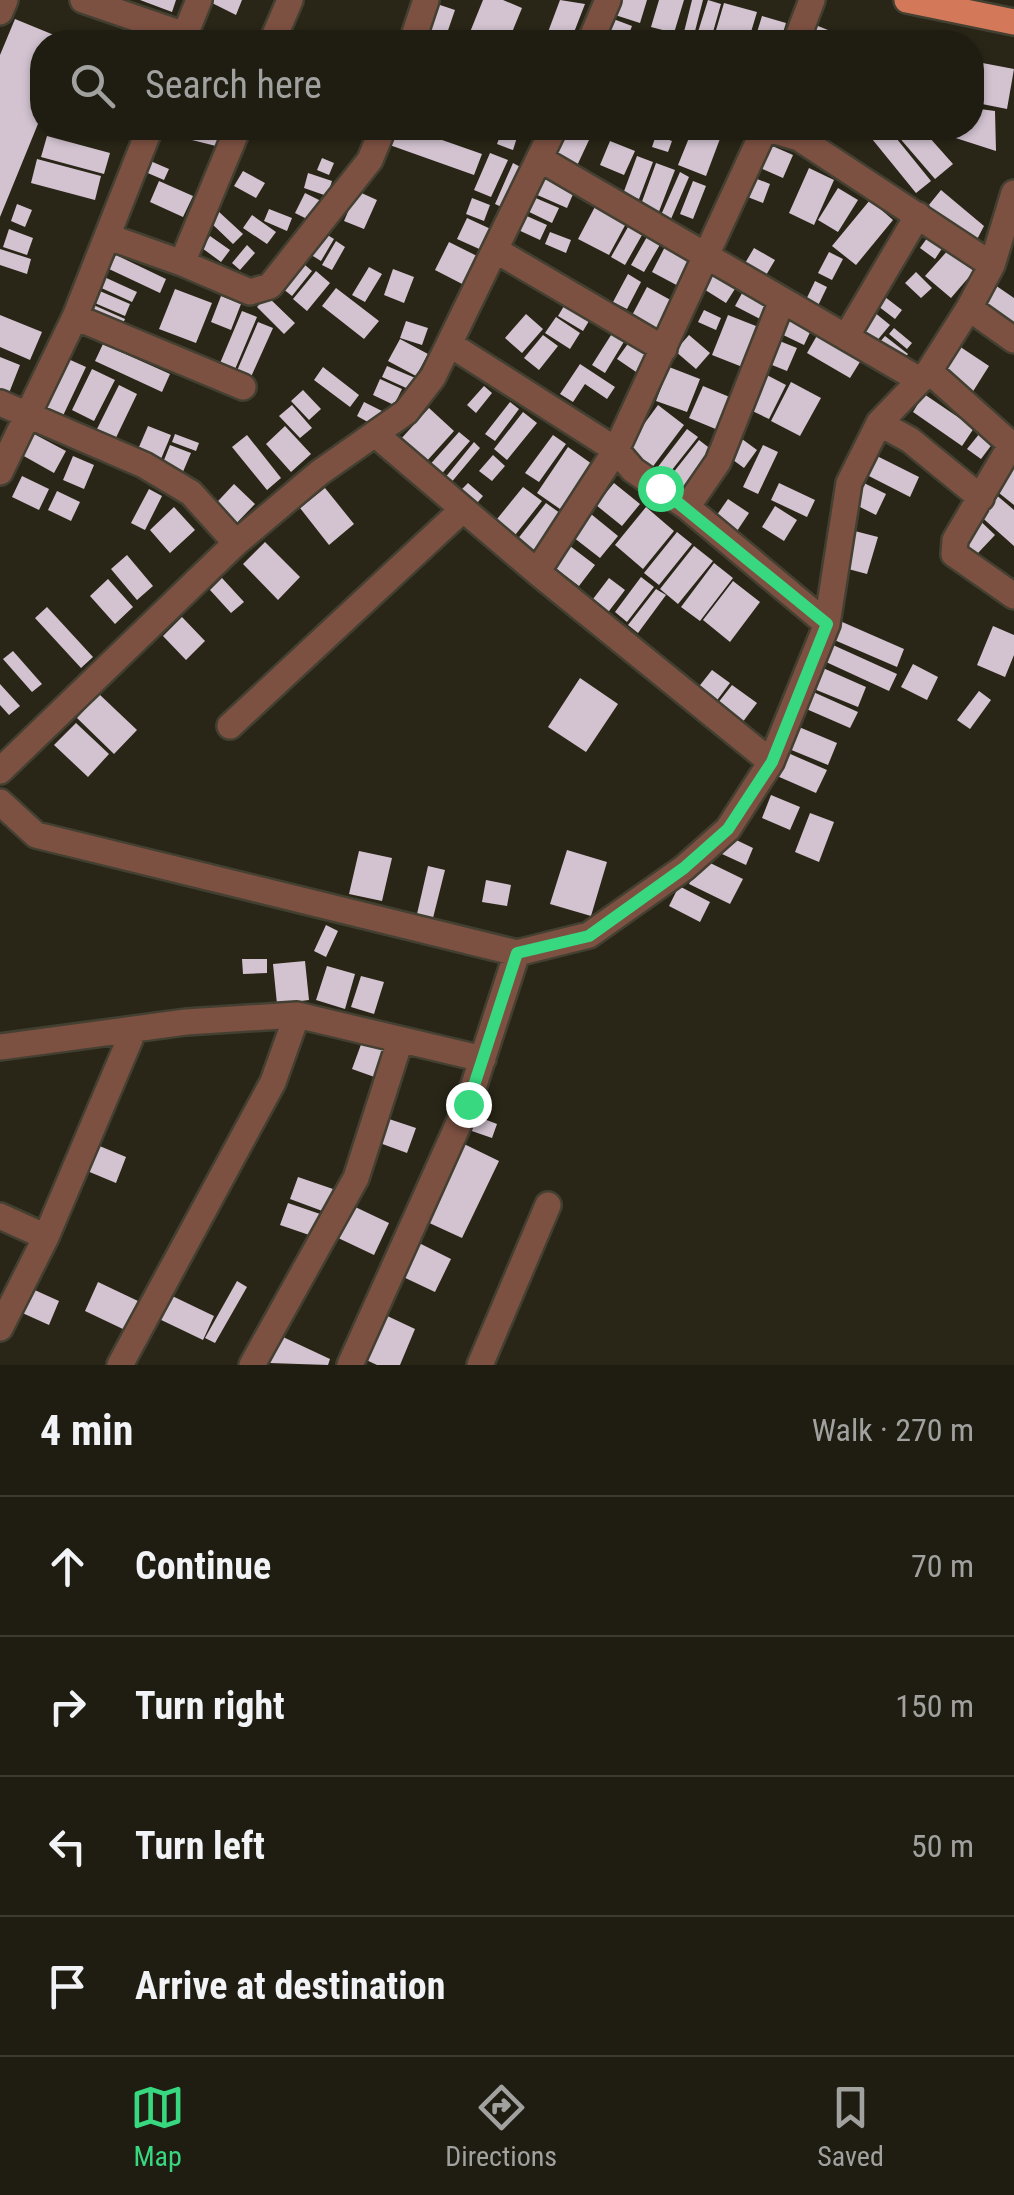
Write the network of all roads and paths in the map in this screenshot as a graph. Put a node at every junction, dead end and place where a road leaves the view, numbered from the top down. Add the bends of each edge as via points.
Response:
1 (6, 0) edge
2 (82, 0) edge
3 (199, 0) edge
4 (290, 0) edge
5 (426, 0) edge
6 (608, 0) edge
7 (812, 0) edge
8 (907, 0) edge
9 (0, 12) edge
10 (1014, 22) edge
11 (162, 30) edge
12 (186, 30) edge
13 (277, 30) edge
14 (416, 30) edge
15 (595, 30) edge
16 (801, 30) edge
17 (145, 140) edge
18 (233, 140) edge
19 (378, 140) edge
20 (549, 140) edge
21 (759, 140) edge
22 (802, 140) edge
23 (540, 159) junction
24 (1014, 193) edge
25 (918, 215) junction
26 (108, 236) junction
27 (497, 250) junction
28 (707, 253) junction
29 (182, 263) junction
30 (992, 265) junction
31 (780, 303) junction
32 (969, 308) junction
33 (75, 316) junction
34 (846, 337) junction
35 (1014, 340) edge
36 (451, 345) junction
37 (664, 349) junction
38 (924, 375) junction
39 (242, 387) dead end
40 (0, 403) edge
41 (26, 415) junction
42 (879, 424) junction
43 (375, 434) junction
44 (1013, 446) edge
45 (616, 450) junction
46 (0, 472) edge
47 (982, 498) junction
48 (687, 507) junction
49 (462, 510) junction
50 (236, 542) junction
51 (537, 572) junction
52 (1014, 596) edge
53 (827, 624) junction
54 (230, 726) dead end
55 (772, 762) junction
56 (0, 771) edge
57 (0, 802) edge
58 (517, 953) junction
59 (297, 1015) junction
60 (133, 1032) junction
61 (400, 1042) junction
62 (0, 1047) edge
63 (484, 1058) junction
64 (548, 1205) dead end
65 (0, 1216) edge
66 (46, 1237) junction
67 (0, 1328) edge
68 (120, 1365) edge
69 (252, 1365) edge
70 (350, 1365) edge
71 (480, 1365) edge

1 - 9 street
2 - 11 street
3 - 12 street
4 - 13 street
5 - 14 street
6 - 15 street
7 - 16 street
8 - 10 main road
17 - 26 street
18 - 29 street
19 - 29 street via 370,160 270,286 250,292
20 - 23 street
21 - 28 street
22 - 25 street
23 - 27 street
23 - 28 street
24 - 30 street
25 - 30 street
25 - 34 street
26 - 29 street
26 - 33 street
27 - 36 street
27 - 37 street
28 - 31 street
28 - 37 street
30 - 32 street
31 - 34 street
31 - 48 street via 718,462
32 - 35 street
32 - 38 street
33 - 39 street
33 - 41 street
34 - 38 street
36 - 43 street via 406,412
36 - 45 street
37 - 45 street
38 - 42 street
38 - 44 street
40 - 41 street
41 - 46 street
41 - 50 street via 144,465 190,493
42 - 47 street via 910,440
42 - 53 street via 849,483
43 - 49 street
43 - 50 street
44 - 47 street
45 - 48 street
45 - 51 street
47 - 52 street via 955,540 954,554
48 - 53 street
49 - 51 street
49 - 54 street
50 - 56 street
51 - 55 street
53 - 55 street
55 - 58 street via 728,829 684,868 589,936
57 - 58 street via 36,835
58 - 63 street
59 - 60 street
59 - 61 street
59 - 68 street via 273,1082
60 - 62 street
60 - 66 street
61 - 63 street
61 - 69 street via 356,1178
63 - 70 street
64 - 71 street
65 - 66 street
66 - 67 street

